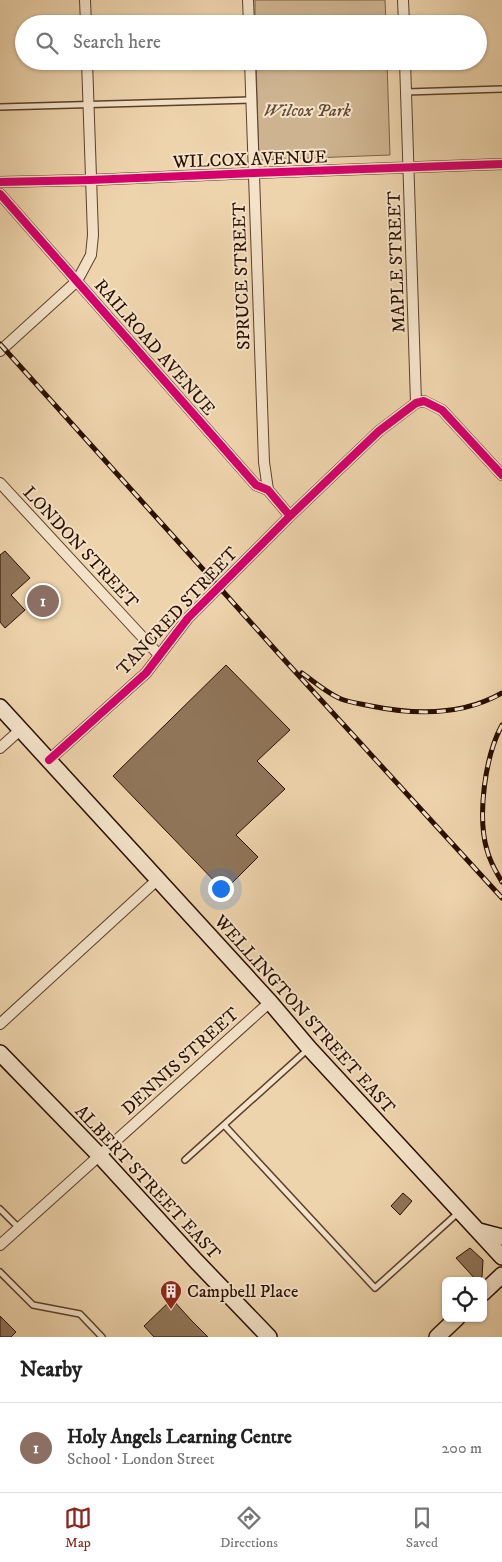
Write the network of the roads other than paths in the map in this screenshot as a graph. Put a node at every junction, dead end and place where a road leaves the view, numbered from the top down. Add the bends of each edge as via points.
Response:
1 (85, 0) edge
2 (248, 0) edge
3 (403, 0) edge
4 (86, 15) edge
5 (248, 15) edge
6 (404, 15) edge
7 (87, 70) edge
8 (250, 70) edge
9 (405, 70) edge
10 (502, 90) edge
11 (406, 92) junction
12 (251, 100) junction
13 (88, 105) junction
14 (0, 107) edge
15 (502, 164) edge
16 (409, 168) junction
17 (254, 173) junction
18 (90, 180) junction
19 (0, 182) edge
20 (0, 194) edge
21 (77, 281) junction
22 (0, 351) edge
23 (416, 403) junction
24 (502, 475) edge
25 (0, 483) edge
26 (268, 490) junction
27 (290, 516) junction
28 (159, 655) junction
29 (0, 707) edge
30 (20, 730) junction
31 (0, 748) edge
32 (49, 760) junction
33 (157, 880) junction
34 (270, 1002) junction
35 (0, 1024) edge
36 (309, 1048) junction
37 (0, 1054) edge
38 (224, 1125) junction
39 (100, 1156) junction
40 (185, 1160) dead end
41 (0, 1209) edge
42 (459, 1211) junction
43 (19, 1228) junction
44 (478, 1230) junction
45 (502, 1237) edge
46 (0, 1245) edge
47 (502, 1257) edge
48 (0, 1272) edge
49 (502, 1275) edge
50 (487, 1289) edge
51 (453, 1322) edge
52 (102, 1337) edge
53 (268, 1337) edge
54 (437, 1337) edge

1 - 4 street
2 - 5 street
3 - 6 street
7 - 13 street
8 - 12 street, SPRUCE STREET
9 - 11 street, MAPLE STREET
10 - 11 lane
11 - 16 street, MAPLE STREET
12 - 13 lane
12 - 17 street, SPRUCE STREET
13 - 14 lane
13 - 18 street
15 - 16 street, WILCOX AVENUE
16 - 17 street, WILCOX AVENUE
16 - 23 street, MAPLE STREET
17 - 18 street, WILCOX AVENUE
17 - 26 street, SPRUCE STREET via 264,462
18 - 19 street, WILCOX AVENUE
18 - 21 street via 91,255
20 - 21 street, RAILROAD AVENUE
21 - 22 street
21 - 26 street, RAILROAD AVENUE via 256,485
23 - 24 street via 424,401 442,410
23 - 27 street, TANCRED STREET via 379,431
25 - 28 street, LONDON STREET
26 - 27 street, RAILROAD AVENUE
27 - 28 street, TANCRED STREET via 188,618
28 - 32 street, TANCRED STREET via 146,673
29 - 30 main road, WELLINGTON STREET EAST
30 - 31 street
30 - 32 main road, WELLINGTON STREET EAST
32 - 33 main road, WELLINGTON STREET EAST
33 - 34 main road, WELLINGTON STREET EAST
33 - 35 street
34 - 36 main road, WELLINGTON STREET EAST
34 - 39 street, DENNIS STREET
36 - 38 lane
36 - 42 main road, WELLINGTON STREET EAST
37 - 39 main road, ALBERT STREET EAST
38 - 40 lane
38 - 42 lane via 375,1288
39 - 43 street, DENNIS STREET
39 - 53 main road, ALBERT STREET EAST
41 - 43 lane
42 - 44 main road, WELLINGTON STREET EAST
43 - 46 street, DENNIS STREET
44 - 45 main road
44 - 47 main road, WELLINGTON STREET EAST
48 - 52 lane via 33,1305 80,1314
49 - 50 main road
51 - 54 main road

